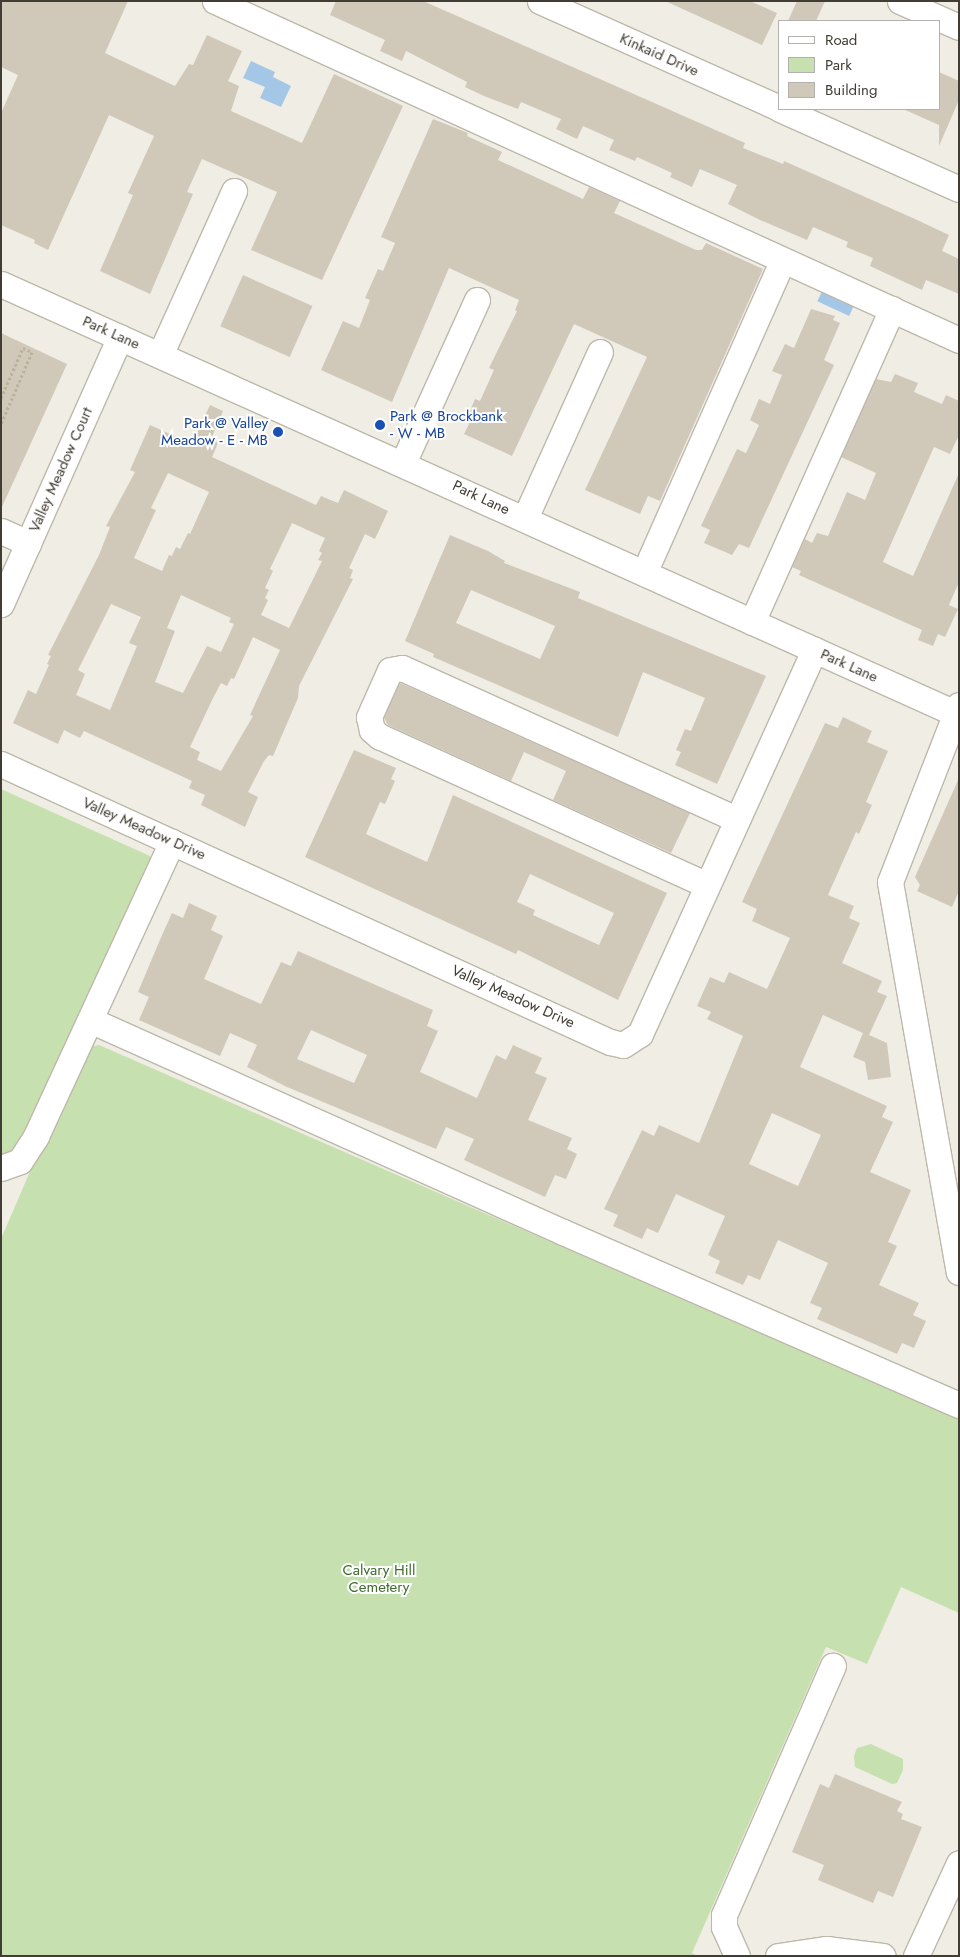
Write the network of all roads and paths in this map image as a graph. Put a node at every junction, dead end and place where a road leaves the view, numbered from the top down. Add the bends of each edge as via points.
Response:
1 (215, 1) edge
2 (540, 1) edge
3 (900, 1) edge
4 (959, 27) edge
5 (778, 108) edge
6 (783, 110) edge
7 (959, 189) edge
8 (234, 191) dead end
9 (783, 260) junction
10 (1, 284) edge
11 (477, 300) dead end
12 (892, 309) junction
13 (120, 337) junction
14 (959, 340) edge
15 (600, 352) dead end
16 (160, 355) junction
17 (1, 398) edge
18 (1, 424) edge
19 (403, 463) junction
20 (525, 518) junction
21 (1, 531) edge
22 (28, 543) junction
23 (644, 573) junction
24 (1, 604) edge
25 (752, 622) junction
26 (814, 650) junction
27 (958, 711) edge
28 (1, 764) edge
29 (737, 819) junction
30 (172, 842) junction
31 (707, 885) junction
32 (90, 1020) junction
33 (1, 1168) edge
34 (959, 1272) edge
35 (959, 1405) edge
36 (832, 1666) dead end
37 (959, 1863) edge
38 (737, 1956) edge
39 (778, 1956) edge
40 (883, 1956) edge
41 (916, 1956) edge

1 - 9 street
2 - 5 street, Kinkaid Drive
3 - 4 street
6 - 7 street, Kinkaid Drive
8 - 16 street
9 - 12 street
9 - 23 street
10 - 13 street, Park Lane
11 - 19 street
12 - 14 street
12 - 25 street
13 - 16 street, Park Lane
13 - 22 street, Valley Meadow Court
15 - 20 street
16 - 19 street, Park Lane
17 - 18 path via 23,348 32,352
19 - 20 street, Park Lane
20 - 23 street, Park Lane
21 - 22 street
22 - 24 street, Valley Meadow Court
23 - 25 street, Park Lane
25 - 26 street, Park Lane
26 - 27 street, Park Lane
26 - 29 street, Valley Meadow Drive
27 - 34 street via 890,882
28 - 30 street, Valley Meadow Drive
29 - 31 street, Valley Meadow Drive
29 - 31 street via 402,668 390,670 369,717 372,730 380,737
30 - 31 street, Valley Meadow Drive via 617,1044 630,1043 640,1034
30 - 32 street
32 - 33 street via 36,1136 20,1161
32 - 35 street
36 - 38 street via 724,1915 724,1927
37 - 41 street
39 - 40 street via 826,1949

